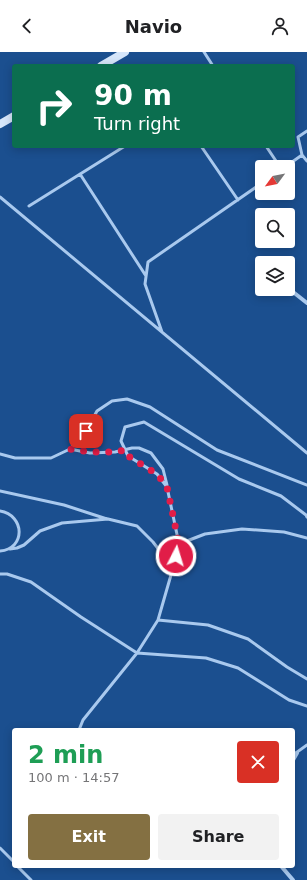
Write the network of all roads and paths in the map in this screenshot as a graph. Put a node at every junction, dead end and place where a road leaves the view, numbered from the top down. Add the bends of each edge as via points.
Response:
1 (125, 52) edge
2 (204, 52) edge
3 (104, 64) edge
4 (212, 64) edge
5 (12, 117) edge
6 (0, 124) edge
7 (307, 132) edge
8 (122, 148) edge
9 (202, 148) edge
10 (267, 148) edge
11 (302, 155) junction
12 (275, 160) edge
13 (295, 160) edge
14 (307, 161) edge
15 (80, 174) junction
16 (255, 188) edge
17 (0, 197) edge
18 (238, 200) junction
19 (29, 206) dead end
20 (146, 276) junction
21 (295, 294) edge
22 (307, 303) edge
23 (163, 334) junction
24 (70, 449) junction
25 (125, 450) junction
26 (307, 453) edge
27 (0, 454) edge
28 (307, 485) edge
29 (167, 487) junction
30 (0, 491) edge
31 (0, 511) edge
32 (307, 517) edge
33 (108, 519) junction
34 (307, 538) edge
35 (179, 544) junction
36 (10, 549) junction
37 (0, 551) edge
38 (173, 568) junction
39 (0, 574) edge
40 (158, 620) junction
41 (137, 653) junction
42 (307, 678) edge
43 (307, 706) edge
44 (80, 728) edge
45 (307, 745) edge
46 (295, 754) edge
47 (0, 848) edge
48 (12, 860) edge
49 (19, 868) edge
50 (284, 868) edge
51 (31, 880) edge
52 (293, 880) edge

1 - 3 street
2 - 4 lane
5 - 6 street
7 - 11 lane via 298,137
8 - 15 lane
9 - 18 lane
10 - 12 lane
11 - 13 lane
11 - 14 lane
15 - 19 lane
15 - 20 lane
16 - 18 lane
17 - 23 lane
18 - 20 lane via 148,262
20 - 23 lane via 145,284
21 - 22 street
23 - 26 lane
24 - 25 lane via 90,452
24 - 27 lane via 51,458 15,458
24 - 28 lane via 86,431 97,411 112,401 127,399 150,407 217,450
25 - 29 lane via 128,456 157,474
25 - 29 lane via 139,448 151,453 163,469
25 - 32 lane via 121,441 125,427 144,422 239,479 280,496
29 - 35 lane
30 - 33 lane
31 - 36 lane via 13,516 19,527 18,539
33 - 36 lane via 62,523 40,531 24,545
33 - 38 lane via 137,526
34 - 35 lane via 284,532 242,529 205,534
35 - 38 lane
36 - 37 lane
38 - 40 lane
39 - 41 lane via 31,582
40 - 41 lane
40 - 42 lane via 208,625 248,639
41 - 43 lane via 206,658 238,668 289,700
41 - 44 lane via 83,720
45 - 46 lane
47 - 48 lane
49 - 51 lane
50 - 52 street

